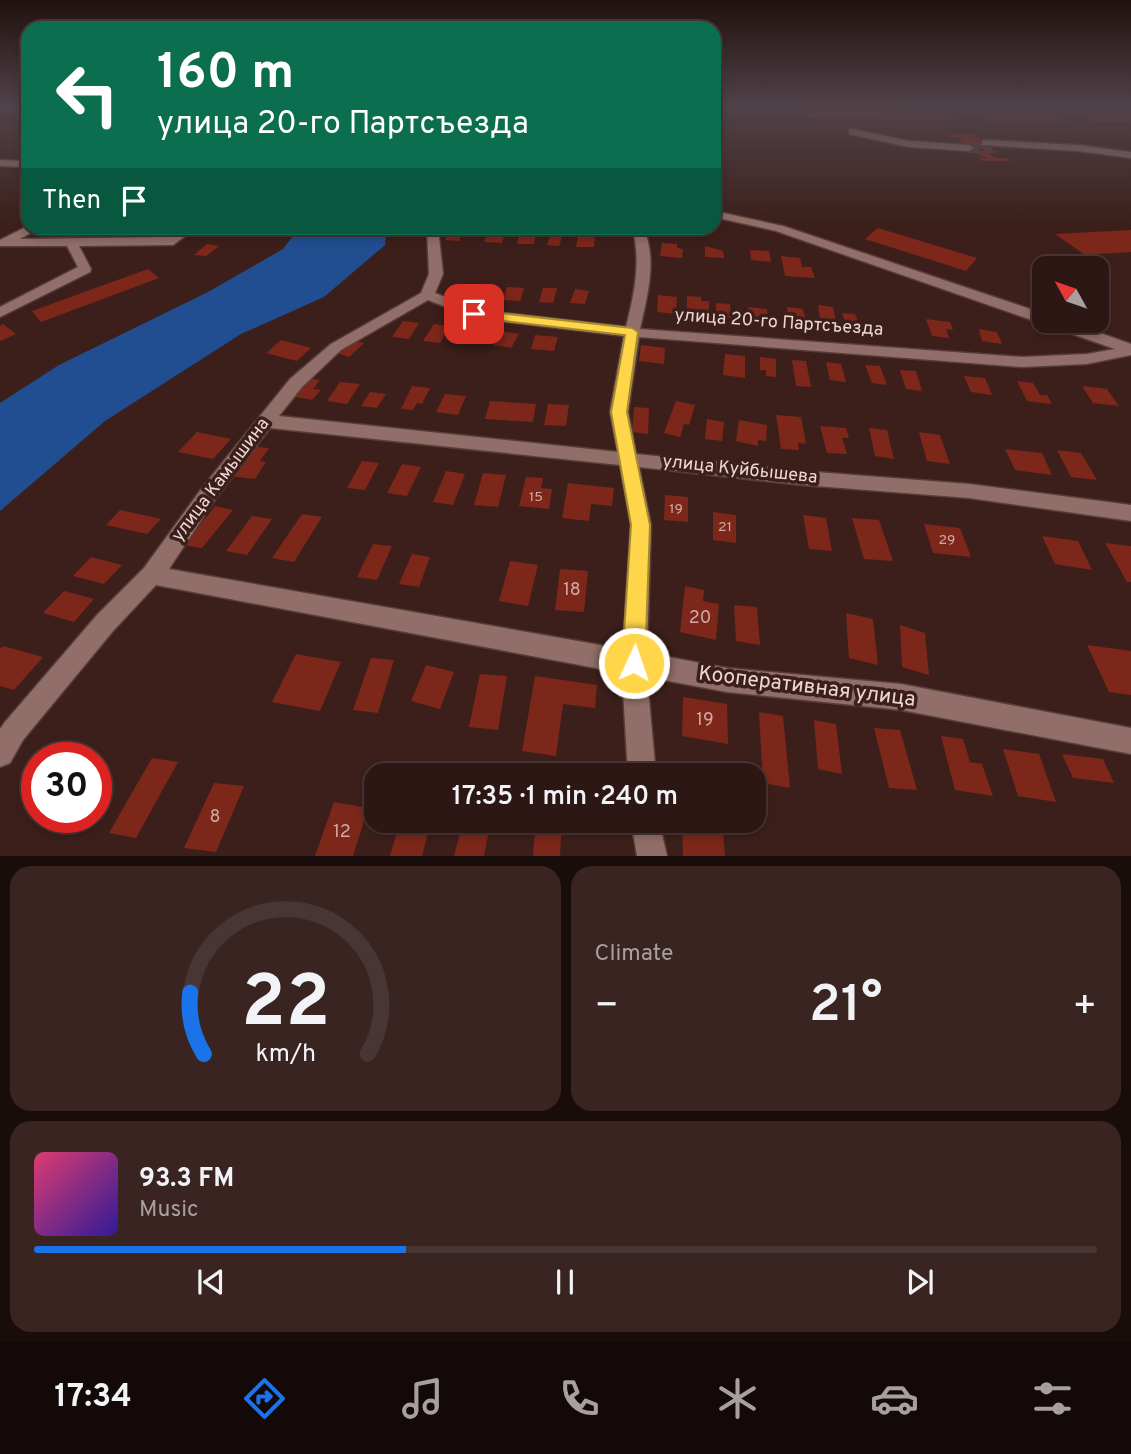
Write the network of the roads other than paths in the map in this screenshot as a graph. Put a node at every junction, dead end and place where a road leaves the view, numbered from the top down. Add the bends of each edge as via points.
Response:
1 (1001, 146) tunnel mouth
2 (1131, 156) edge
3 (0, 163) edge
4 (21, 164) edge
5 (721, 216) edge
6 (21, 234) edge
7 (181, 235) edge
8 (433, 235) edge
9 (640, 235) edge
10 (2, 243) edge
11 (72, 243) junction
12 (427, 295) junction
13 (0, 313) edge
14 (1032, 314) edge
15 (632, 332) junction
16 (1086, 333) edge
17 (1131, 349) edge
18 (265, 421) junction
19 (626, 457) junction
20 (1131, 513) edge
21 (152, 575) junction
22 (634, 663) junction
23 (1131, 741) edge
24 (0, 753) edge
25 (641, 763) edge
26 (647, 833) edge
27 (652, 856) edge

1 - 2 street
3 - 4 street
5 - 14 street via 779,228
6 - 10 street
7 - 11 street via 173,241
8 - 12 street via 436,274
9 - 15 street via 644,251 641,295
10 - 11 street
11 - 13 street via 85,270
12 - 15 street, улица 20-го Партсъезда via 474,314
12 - 18 street, улица Камышина via 336,347 296,383
15 - 17 street, улица 20-го Партсъезда via 1022,362 1087,359
15 - 19 street via 619,412
16 - 17 street
18 - 19 street, улица Куйбышева
18 - 21 street, улица Камышина
19 - 20 street, улица Куйбышева via 969,491
19 - 22 street via 641,525
21 - 22 street, Кооперативная улица
21 - 24 street, улица Камышина via 105,623
22 - 23 street, Кооперативная улица via 727,680 901,697
22 - 25 street
26 - 27 street

